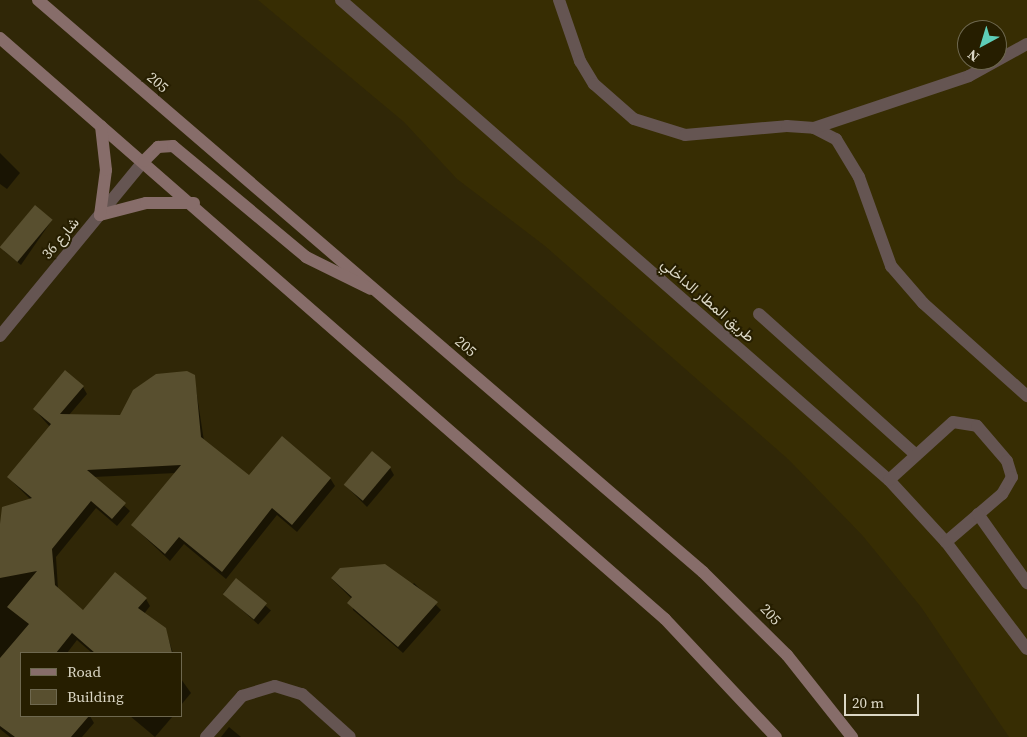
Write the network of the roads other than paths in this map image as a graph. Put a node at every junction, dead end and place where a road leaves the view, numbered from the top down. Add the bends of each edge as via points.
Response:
1 (38, 0) edge
2 (341, 0) edge
3 (559, 0) edge
4 (0, 38) edge
5 (1027, 44) edge
6 (101, 126) junction
7 (814, 128) junction
8 (144, 161) junction
9 (194, 203) junction
10 (100, 215) junction
11 (378, 292) junction
12 (759, 314) dead end
13 (0, 336) edge
14 (1027, 396) edge
15 (916, 455) junction
16 (889, 480) junction
17 (978, 514) junction
18 (946, 542) junction
19 (1027, 582) edge
20 (1027, 649) edge
21 (206, 737) edge
22 (350, 737) edge
23 (776, 737) edge
24 (852, 737) edge

1 - 11 street, 205
2 - 16 street, طريق المطار الداخلي
3 - 7 street via 580,61 594,84 634,119 685,135 787,126
4 - 6 street
5 - 7 street via 969,76
6 - 8 street
6 - 10 street via 106,170
7 - 14 street via 836,139 848,154 880,245 904,285
8 - 9 street
8 - 10 street, شارع 36
8 - 11 street via 158,147 173,146 306,257
9 - 10 street via 146,203
9 - 23 street via 665,618
10 - 13 street, شارع 36
11 - 24 street, 205 via 730,596 787,655
12 - 15 street
15 - 16 street
15 - 17 street via 953,422 977,426 1007,461 1012,478 1009,486
16 - 18 street, طريق المطار الداخلي
17 - 18 street
17 - 19 street
18 - 20 street, طريق المطار الداخلي
21 - 22 street via 242,696 275,686 302,694

